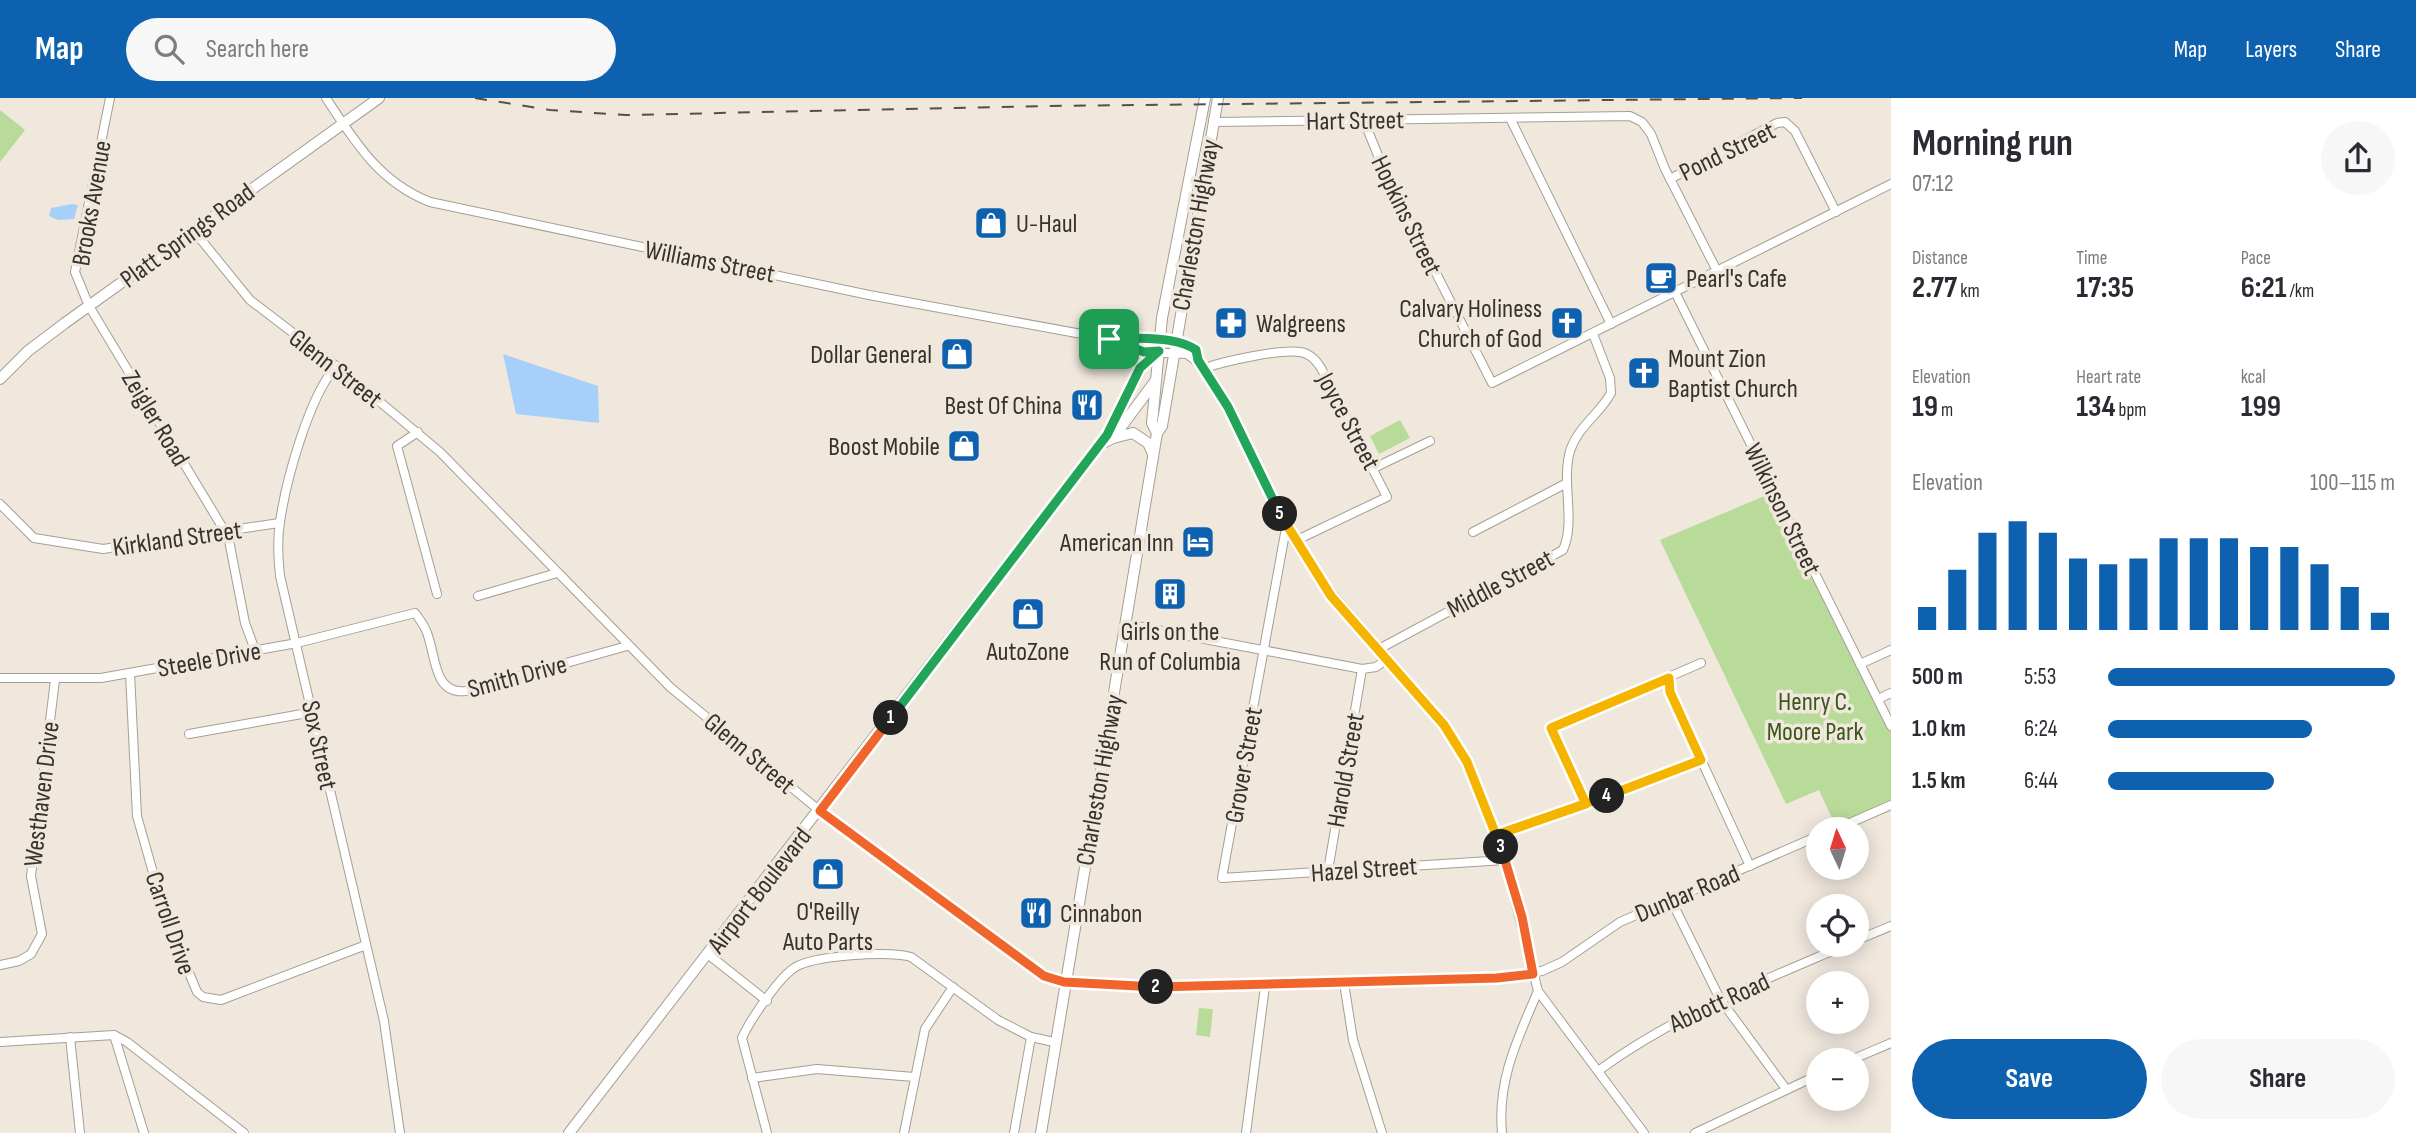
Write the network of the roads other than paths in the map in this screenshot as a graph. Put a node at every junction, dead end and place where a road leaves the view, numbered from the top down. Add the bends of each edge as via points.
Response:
1 (110, 98) edge
2 (326, 98) edge
3 (379, 98) edge
4 (1205, 98) edge
5 (1218, 98) edge
6 (1510, 118) junction
7 (1364, 121) junction
8 (1213, 122) junction
9 (343, 124) junction
10 (1670, 179) junction
11 (1891, 184) edge
12 (1836, 212) junction
13 (194, 231) junction
14 (1717, 271) junction
15 (1675, 292) junction
16 (89, 306) junction
17 (1611, 324) junction
18 (1593, 334) junction
19 (1155, 346) junction
20 (1173, 347) junction
21 (336, 366) junction
22 (1205, 368) junction
23 (2, 374) edge
24 (1157, 378) junction
25 (418, 432) junction
26 (1157, 433) junction
27 (1113, 438) junction
28 (1430, 441) dead end
29 (1100, 445) junction
30 (1153, 454) junction
31 (1374, 468) junction
32 (1565, 484) junction
33 (0, 504) edge
34 (279, 523) junction
35 (1286, 528) junction
36 (225, 530) junction
37 (1473, 532) dead end
38 (1297, 540) junction
39 (557, 573) junction
40 (437, 594) dead end
41 (478, 596) dead end
42 (415, 613) joint
43 (1126, 624) junction
44 (297, 643) junction
45 (627, 646) junction
46 (1379, 649) junction
47 (255, 650) junction
48 (1264, 650) junction
49 (1891, 650) edge
50 (1387, 659) junction
51 (1701, 663) dead end
52 (1860, 664) junction
53 (1362, 669) junction
54 (130, 673) junction
55 (0, 678) edge
56 (1669, 678) junction
57 (54, 680) junction
58 (1891, 693) edge
59 (1878, 699) junction
60 (313, 712) junction
61 (1891, 726) edge
62 (189, 734) dead end
63 (1701, 760) junction
64 (1586, 804) junction
65 (1891, 806) edge
66 (820, 811) junction
67 (1865, 817) edge
68 (1496, 835) junction
69 (1806, 841) edge
70 (1506, 860) junction
71 (1750, 866) junction
72 (1328, 871) junction
73 (1222, 878) joint
74 (1671, 900) junction
75 (1891, 926) edge
76 (1869, 935) edge
77 (366, 945) junction
78 (709, 955) junction
79 (1818, 957) edge
80 (1562, 962) joint
81 (0, 965) edge
82 (1533, 974) junction
83 (1064, 982) junction
84 (1344, 983) junction
85 (1265, 986) junction
86 (953, 987) junction
87 (1538, 991) junction
88 (1720, 999) junction
89 (767, 1000) junction
90 (114, 1035) junction
91 (70, 1037) junction
92 (1031, 1037) junction
93 (0, 1042) edge
94 (1054, 1042) junction
95 (1891, 1043) edge
96 (1869, 1052) edge
97 (1598, 1071) junction
98 (914, 1077) junction
99 (752, 1078) junction
100 (1806, 1080) edge
101 (1786, 1088) junction
102 (1039, 1131) edge
103 (80, 1133) edge
104 (144, 1133) edge
105 (244, 1133) edge
106 (400, 1133) edge
107 (569, 1133) edge
108 (767, 1133) edge
109 (904, 1133) edge
110 (1014, 1133) edge
111 (1246, 1133) edge
112 (1382, 1133) edge
113 (1502, 1133) edge
114 (1644, 1133) edge
115 (1695, 1133) edge

1 - 16 street, Brooks Avenue via 75,272
2 - 9 street, Williams Street
3 - 9 main road, Platt Springs Road
4 - 19 main road, Charleston Highway
5 - 8 main road, Charleston Highway
6 - 7 street, Hart Street
6 - 10 street, Hart Street via 1636,118 1651,134
6 - 17 street
7 - 8 street, Hart Street
7 - 18 street, Hopkins Street via 1386,175 1492,383
8 - 20 main road, Charleston Highway
9 - 13 main road, Platt Springs Road
9 - 19 street, Williams Street via 385,177 430,202 869,295
10 - 12 street, Pond Street via 1785,122 1791,125
10 - 14 street
11 - 12 street
12 - 14 street
13 - 16 main road, Platt Springs Road
13 - 21 street, Glenn Street via 250,300
14 - 15 street
15 - 17 street
15 - 52 street, Wilkinson Street
16 - 23 main road, Platt Springs Road
16 - 36 street, Zeigler Road
17 - 18 street
18 - 32 street, Middle Street via 1611,393 1578,432
19 - 20 street, Williams Street
19 - 24 main road, Charleston Highway
19 - 29 main road, Airport Boulevard
20 - 22 street via 1187,344 1196,350
20 - 24 main road, Airport Boulevard
20 - 26 main road, Charleston Highway via 1162,426
21 - 25 street, Glenn Street
21 - 34 street, Sox Street via 314,398
22 - 31 street, Joyce Street via 1294,352 1312,356
22 - 35 street
24 - 26 main road, Charleston Highway via 1152,423
24 - 27 main road, Airport Boulevard
25 - 39 street, Glenn Street
25 - 40 street via 397,446
26 - 30 main road, Charleston Highway
27 - 29 main road, Airport Boulevard
27 - 30 main road via 1133,433 1148,443
28 - 31 street
29 - 66 main road, Airport Boulevard
30 - 43 main road, Charleston Highway
31 - 38 street, Joyce Street via 1387,497
32 - 37 street
32 - 46 street, Middle Street via 1567,537 1558,555
33 - 36 street, Kirkland Street via 34,538 110,550
34 - 36 street, Kirkland Street
34 - 44 street, Sox Street via 280,576
35 - 38 street
35 - 48 street, Grover Street
36 - 47 street
38 - 46 street via 1331,596
39 - 41 street
39 - 45 street, Glenn Street
42 - 44 street, Steele Drive
42 - 45 street, Smith Drive via 426,628 442,683 453,691
43 - 48 street
43 - 83 main road, Charleston Highway
44 - 47 street, Steele Drive
44 - 60 street, Sox Street
45 - 66 street, Glenn Street
46 - 50 street
47 - 54 street, Steele Drive
48 - 53 street
48 - 73 street, Grover Street
49 - 52 street
50 - 53 street
50 - 68 street via 1435,713 1460,750
51 - 56 street
52 - 59 street, Wilkinson Street
53 - 72 street, Harold Street
54 - 57 street, Steele Drive
54 - 77 street, Carroll Drive via 137,816 166,915 197,992 221,1000
55 - 57 street, Steele Drive
56 - 63 street via 1670,692
56 - 64 street via 1551,728
57 - 81 street, Westhaven Drive via 31,876 42,934 31,954
58 - 59 street
59 - 61 street, Wilkinson Street
60 - 62 street
60 - 77 street, Sox Street
63 - 64 street
63 - 71 street
64 - 68 street
65 - 67 street
66 - 78 main road, Airport Boulevard
66 - 83 street, Glenn Street via 1031,968
68 - 70 street
69 - 71 street, Dunbar Road
70 - 72 street, Hazel Street
70 - 82 street
71 - 74 street, Dunbar Road
72 - 73 street, Hazel Street
74 - 80 street, Dunbar Road via 1607,929
74 - 88 street
75 - 76 street
77 - 106 street, Sox Street via 390,1051
78 - 89 street
78 - 107 main road, Airport Boulevard
79 - 88 street, Abbott Road
80 - 82 street, Glenn Street
82 - 84 street, Glenn Street
82 - 87 street
83 - 85 street, Glenn Street
83 - 94 main road, Charleston Highway
84 - 85 street, Glenn Street
84 - 112 street via 1353,1040
85 - 111 street
86 - 89 street via 911,957 860,956 796,967
86 - 92 street
86 - 98 street via 925,1029
87 - 97 street
87 - 113 street via 1510,1059 1502,1095
88 - 97 street, Abbott Road via 1658,1030
88 - 101 street
89 - 99 street via 742,1038
90 - 91 street
90 - 104 street
90 - 105 street
91 - 93 street
91 - 103 street
92 - 94 street
92 - 110 street
94 - 102 main road, Charleston Highway
95 - 96 street
97 - 114 street
98 - 99 street via 828,1069
98 - 109 street
99 - 108 street
100 - 101 street
101 - 115 street

